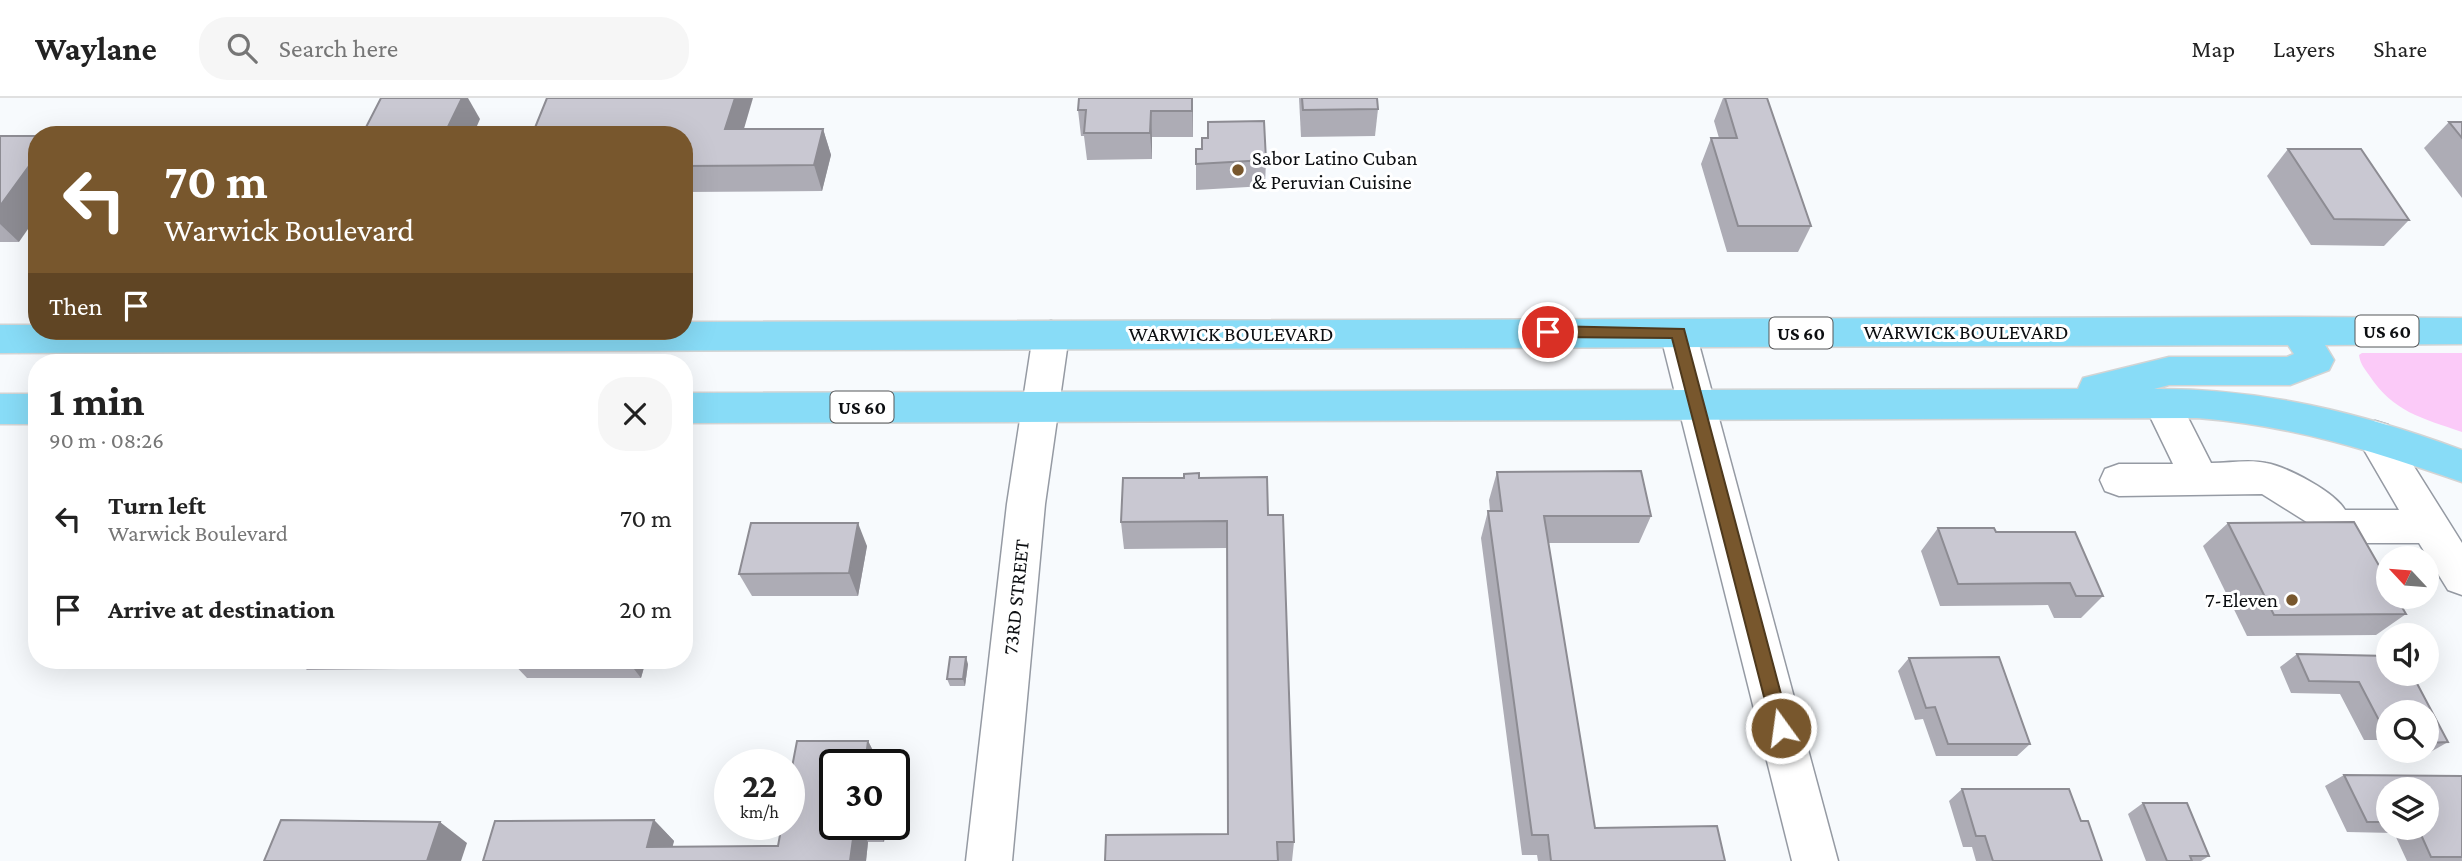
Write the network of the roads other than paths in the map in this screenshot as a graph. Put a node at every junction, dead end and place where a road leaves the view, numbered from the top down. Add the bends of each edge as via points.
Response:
1 (2298, 330) junction
2 (2462, 331) edge
3 (1678, 333) junction
4 (1051, 335) junction
5 (693, 337) edge
6 (0, 340) edge
7 (28, 340) edge
8 (2001, 404) junction
9 (2163, 404) junction
10 (1699, 406) junction
11 (1040, 407) junction
12 (693, 408) edge
13 (0, 409) edge
14 (28, 409) edge
15 (2375, 436) junction
16 (2462, 466) edge
17 (2200, 479) junction
18 (2119, 480) dead end
19 (2430, 526) junction
20 (2334, 527) junction
21 (2462, 578) edge
22 (2374, 597) edge
23 (989, 861) edge
24 (1815, 861) edge

1 - 2 main road, WARWICK BOULEVARD / US 60
1 - 3 main road, WARWICK BOULEVARD / US 60
1 - 8 main road via 2316,360 2290,371 2169,372
3 - 4 main road, WARWICK BOULEVARD / US 60
3 - 10 street
4 - 5 main road, WARWICK BOULEVARD / US 60
4 - 11 street, 73RD STREET
6 - 7 main road, WARWICK BOULEVARD / US 60
8 - 9 main road, US 60
8 - 10 main road, US 60
9 - 15 main road, US 60 via 2237,405
9 - 17 street
10 - 11 main road, US 60
10 - 24 street
11 - 12 main road, US 60
11 - 23 street, 73RD STREET
13 - 14 main road
15 - 16 main road, US 60
15 - 19 street
17 - 18 street
17 - 20 street via 2265,478 2327,514
19 - 20 street
19 - 21 street
20 - 22 street

